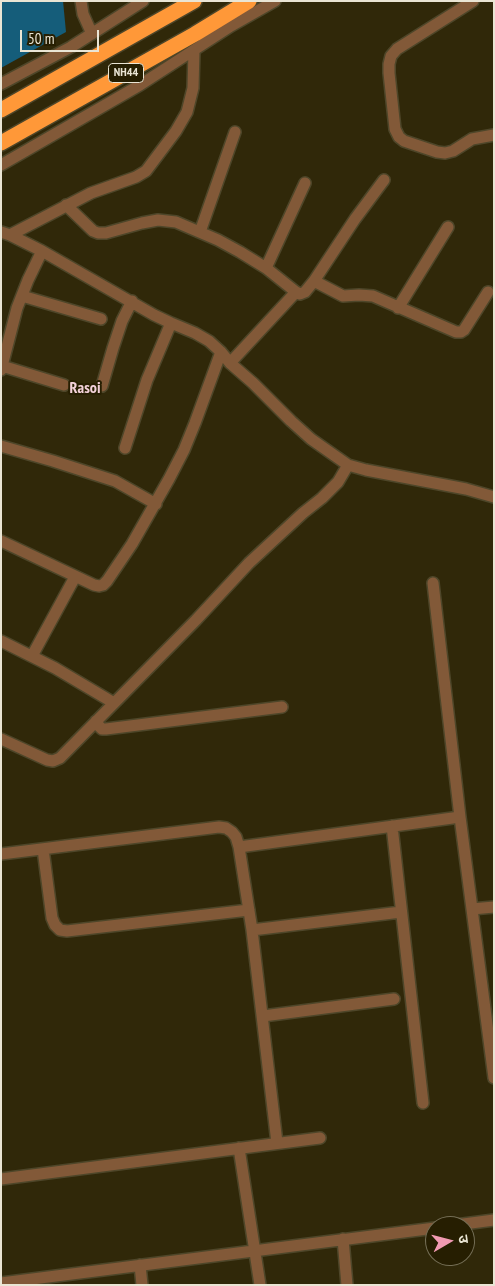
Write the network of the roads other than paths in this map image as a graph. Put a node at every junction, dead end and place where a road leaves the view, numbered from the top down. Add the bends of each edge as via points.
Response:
1 (81, 1) edge
2 (143, 1) edge
3 (194, 1) edge
4 (248, 1) edge
5 (275, 1) edge
6 (473, 1) edge
7 (92, 34) junction
8 (194, 50) junction
9 (1, 84) edge
10 (1, 110) edge
11 (235, 132) dead end
12 (494, 135) edge
13 (1, 142) edge
14 (1, 166) edge
15 (384, 180) dead end
16 (305, 183) dead end
17 (66, 205) junction
18 (448, 227) dead end
19 (200, 232) junction
20 (6, 233) edge
21 (42, 251) junction
22 (266, 268) junction
23 (314, 281) junction
24 (296, 292) junction
25 (488, 292) dead end
26 (22, 296) junction
27 (132, 302) junction
28 (398, 308) junction
29 (101, 319) dead end
30 (171, 323) junction
31 (221, 352) junction
32 (230, 363) junction
33 (2, 368) edge
34 (64, 385) dead end
35 (102, 386) dead end
36 (1, 446) edge
37 (125, 448) dead end
38 (348, 465) junction
39 (494, 497) edge
40 (156, 504) junction
41 (1, 541) edge
42 (75, 577) junction
43 (433, 584) dead end
44 (1, 641) edge
45 (32, 656) junction
46 (114, 703) junction
47 (282, 707) dead end
48 (96, 721) junction
49 (1, 739) edge
50 (460, 817) junction
51 (392, 826) junction
52 (239, 847) junction
53 (43, 849) junction
54 (1, 854) edge
55 (494, 906) edge
56 (472, 909) junction
57 (249, 910) junction
58 (401, 912) junction
59 (252, 930) junction
60 (488, 996) edge
61 (394, 999) dead end
62 (263, 1016) junction
63 (494, 1078) edge
64 (423, 1103) dead end
65 (320, 1138) dead end
66 (277, 1143) junction
67 (239, 1148) junction
68 (1, 1179) edge
69 (494, 1220) edge
70 (475, 1222) edge
71 (425, 1229) edge
72 (343, 1239) junction
73 (254, 1250) junction
74 (140, 1265) junction
75 (51, 1281) edge
76 (1, 1283) edge
77 (142, 1285) edge
78 (260, 1285) edge
79 (347, 1285) edge

1 - 7 street
2 - 7 street
3 - 10 highway, NH44
4 - 13 highway, NH44
5 - 8 street
6 - 12 street via 391,56 389,73 395,129 404,141 445,153 472,139
7 - 9 street
8 - 14 street
8 - 17 street via 193,88 187,112 153,163 136,177
11 - 19 street
15 - 23 street
16 - 22 street
17 - 19 street via 98,233 158,220 176,222
17 - 20 street
18 - 28 street
19 - 22 street
20 - 21 street
21 - 26 street
21 - 27 street
22 - 24 street
23 - 24 street via 305,292
23 - 28 street via 343,296 372,296
24 - 32 street
25 - 28 street via 461,332
26 - 29 street
26 - 33 street
27 - 30 street
27 - 35 street via 112,348
30 - 31 street via 209,341
30 - 37 street via 147,380
31 - 32 street
31 - 40 street via 184,450
32 - 38 street via 291,421
33 - 34 street
36 - 40 street via 115,481
38 - 39 street
38 - 46 street via 338,482 248,564
40 - 42 street via 107,582 99,586
41 - 42 street
42 - 45 street
43 - 50 street
44 - 45 street
45 - 46 street
46 - 48 street
47 - 48 street via 106,729
48 - 49 street via 60,758 53,761
50 - 51 street
50 - 56 street
51 - 52 street
51 - 58 street
52 - 53 street via 232,832 219,828
52 - 57 street
53 - 54 street
53 - 57 street via 52,918 60,930
55 - 56 street
56 - 60 street
57 - 59 street
58 - 59 street
58 - 64 street
59 - 62 street
60 - 63 street
61 - 62 street
62 - 66 street
65 - 66 street
66 - 67 street
67 - 68 street
67 - 73 street
69 - 70 street
71 - 72 street
72 - 73 street
72 - 79 street
73 - 74 street
73 - 78 street
74 - 75 street
74 - 77 street
75 - 76 street

